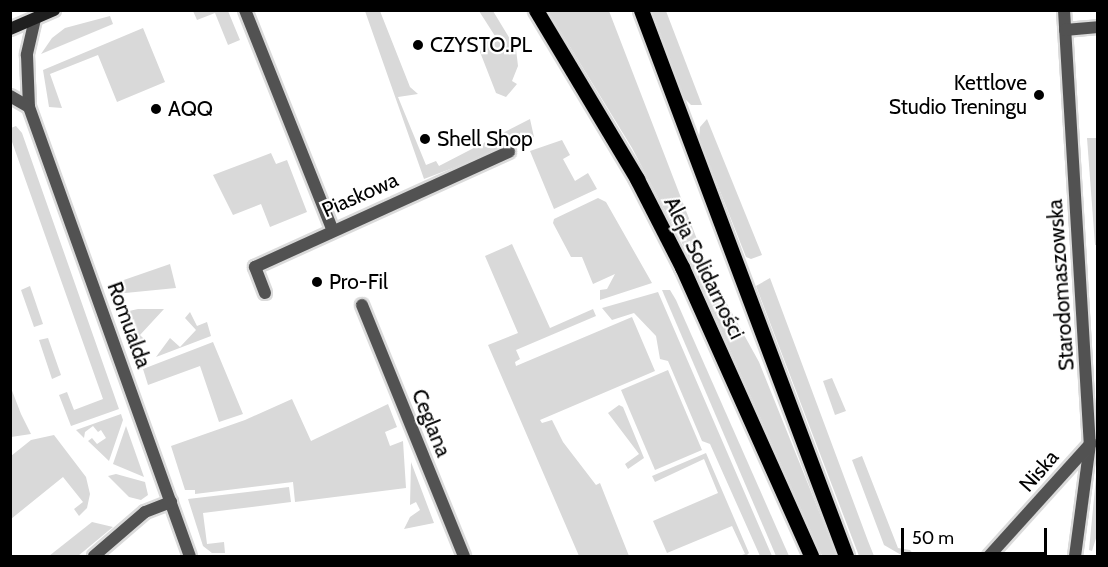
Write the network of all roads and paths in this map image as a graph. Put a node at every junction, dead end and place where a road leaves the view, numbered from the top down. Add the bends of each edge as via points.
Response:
1 (54, 10) edge
2 (245, 10) edge
3 (536, 10) edge
4 (641, 10) edge
5 (1064, 10) edge
6 (35, 19) junction
7 (1098, 27) edge
8 (10, 30) edge
9 (1065, 30) junction
10 (10, 96) edge
11 (29, 107) junction
12 (509, 152) dead end
13 (332, 229) junction
14 (265, 293) dead end
15 (362, 305) dead end
16 (1094, 442) edge
17 (171, 502) junction
18 (94, 556) edge
19 (190, 556) edge
20 (464, 556) edge
21 (811, 556) edge
22 (846, 556) edge
23 (988, 556) edge
24 (1075, 556) edge

1 - 6 street
2 - 13 street
3 - 21 main road, Aleja Solidarności via 637,180 677,257
4 - 22 main road, Aleja Solidarności
5 - 9 street, Starodomaszowska
6 - 8 street
6 - 11 street, Romualda via 27,55
7 - 9 street
9 - 16 street, Starodomaszowska
10 - 11 street
11 - 17 street, Romualda
12 - 13 street, Piaskowa
13 - 14 street, Piaskowa via 255,267
15 - 20 street, Ceglana
16 - 23 street, Niska
16 - 24 street, Starodomaszowska
17 - 18 street via 145,512
17 - 19 street, Romualda

